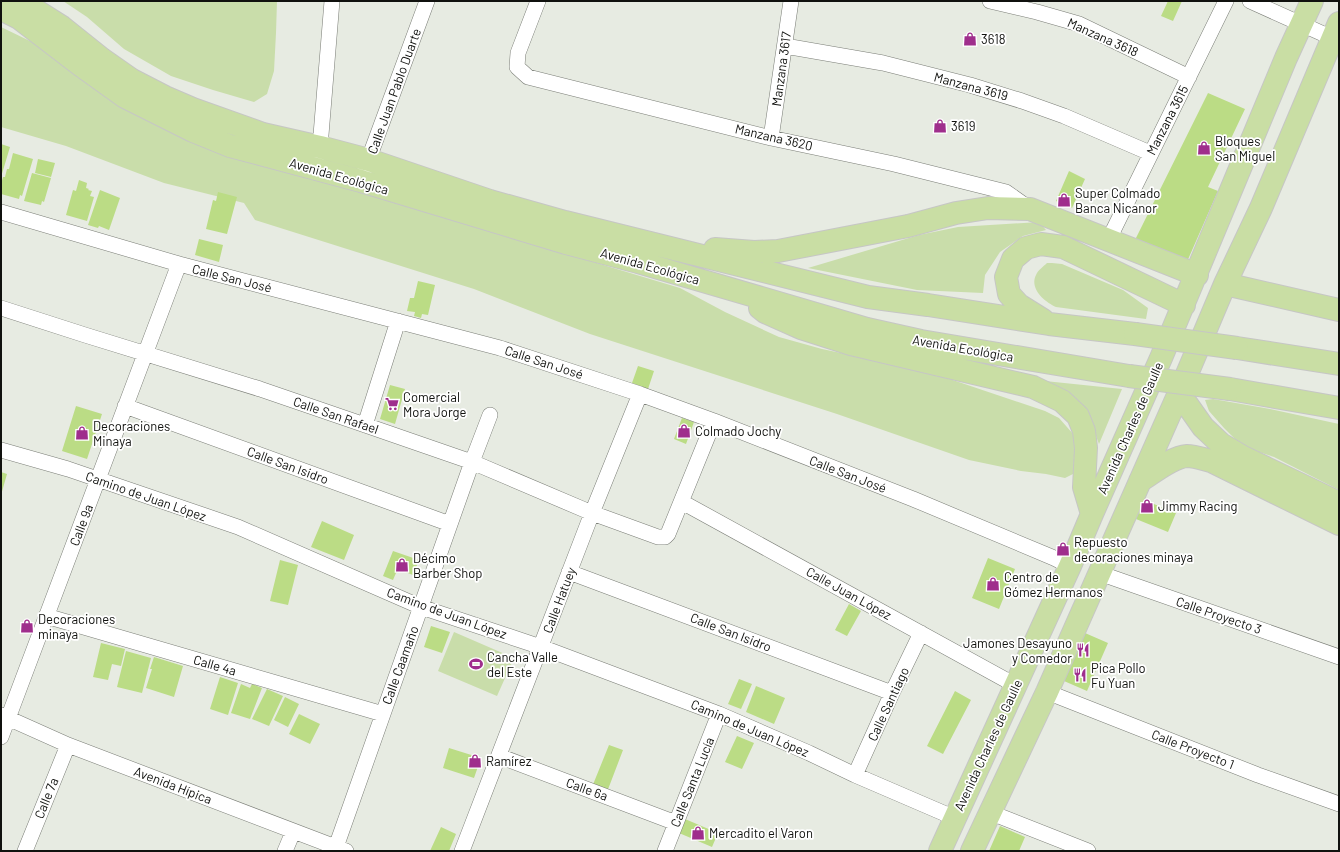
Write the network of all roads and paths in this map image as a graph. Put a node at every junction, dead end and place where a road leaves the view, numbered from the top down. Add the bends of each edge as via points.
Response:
1 (21, 1) edge
2 (332, 1) edge
3 (427, 1) edge
4 (538, 1) edge
5 (791, 1) edge
6 (990, 1) edge
7 (1226, 1) edge
8 (1250, 1) edge
9 (1312, 1) edge
10 (1, 9) edge
11 (1301, 24) junction
12 (1337, 34) edge
13 (784, 46) junction
14 (1189, 77) junction
15 (771, 138) junction
16 (320, 147) junction
17 (1150, 153) junction
18 (369, 160) junction
19 (314, 168) junction
20 (361, 181) junction
21 (1030, 209) junction
22 (1, 212) edge
23 (1109, 239) junction
24 (685, 252) junction
25 (180, 264) junction
26 (1197, 275) junction
27 (1225, 284) junction
28 (736, 291) junction
29 (1184, 305) junction
30 (1, 308) edge
31 (1339, 310) edge
32 (398, 321) junction
33 (1049, 324) junction
34 (146, 354) junction
35 (1339, 364) edge
36 (1179, 392) junction
37 (640, 394) junction
38 (125, 406) junction
39 (1339, 408) edge
40 (490, 415) dead end
41 (714, 421) junction
42 (365, 425) junction
43 (1, 450) edge
44 (472, 462) junction
45 (98, 479) junction
46 (1140, 481) junction
47 (682, 502) junction
48 (1339, 503) edge
49 (592, 513) junction
50 (1092, 514) junction
51 (450, 524) junction
52 (1339, 524) edge
53 (1070, 566) junction
54 (569, 572) junction
55 (1099, 573) junction
56 (421, 606) junction
57 (46, 616) junction
58 (922, 633) junction
59 (541, 647) junction
60 (1339, 657) edge
61 (1015, 685) junction
62 (1047, 692) junction
63 (892, 693) junction
64 (383, 714) junction
65 (719, 714) junction
66 (4, 717) edge
67 (1, 737) edge
68 (68, 745) junction
69 (499, 756) junction
70 (855, 775) junction
71 (1339, 804) edge
72 (989, 812) junction
73 (955, 818) junction
74 (676, 822) junction
75 (293, 832) junction
76 (341, 849) edge
77 (25, 851) edge
78 (286, 851) edge
79 (462, 851) edge
80 (664, 851) edge
81 (940, 851) edge
82 (972, 851) edge
83 (1088, 851) edge

1 - 16 main road, Avenida Ecológica via 62,27 132,80 165,97 263,134
2 - 16 street
3 - 18 street, Calle Juan Pablo Duarte
4 - 15 street, Manzana 3620 via 518,53 517,67 528,77
5 - 13 street, Manzana 3617
6 - 14 street, Manzana 3618 via 1079,24
7 - 14 street, Manzana 3615
8 - 11 street
9 - 11 main road, Avenida Charles de Gaulle
10 - 19 main road, Avenida Ecológica via 19,18 126,97 193,131 230,146
11 - 12 street
11 - 26 main road, Avenida Charles de Gaulle
12 - 27 main road
13 - 15 street, Manzana 3617
13 - 17 street, Manzana 3619 via 883,63 970,85 1029,103
14 - 17 street, Manzana 3615
15 - 21 street, Manzana 3620 via 894,164 1006,192
16 - 18 main road, Avenida Ecológica
16 - 19 street
17 - 23 street, Manzana 3615
18 - 20 street, Calle Juan Pablo Duarte
18 - 24 main road, Avenida Ecológica via 490,201
19 - 20 main road, Avenida Ecológica
20 - 28 main road, Avenida Ecológica
21 - 23 main road
21 - 24 main road via 988,208 962,212 908,226 778,251 754,252 713,248
22 - 25 street, Calle San José
23 - 26 main road
24 - 33 main road, Avenida Ecológica via 868,297
25 - 32 street, Calle San José
25 - 34 street, Calle 9a
26 - 29 main road, Avenida Charles de Gaulle
27 - 31 main road
27 - 36 main road
28 - 39 main road, Avenida Ecológica, bridge via 867,329 921,341
28 - 50 main road via 765,312 808,331 851,344 1033,388 1062,401 1078,416 1084,431 1084,487
29 - 33 main road via 1063,247 1041,244 1026,248 1013,259 1006,277 1008,294 1019,305
29 - 50 main road, Avenida Charles de Gaulle
30 - 34 street, Calle San Rafael
32 - 37 street, Calle San José via 500,348
32 - 42 street
33 - 35 main road, Avenida Ecológica, bridge
34 - 38 street, Calle 9a
34 - 42 street, Calle San Rafael
36 - 46 main road
36 - 48 main road via 1203,427 1221,444 1243,458
37 - 41 street, Calle San José
37 - 49 street, Calle Hatuey
38 - 45 street, Calle 9a
38 - 51 street, Calle San Isidro
40 - 44 street, Calle Caamaño
41 - 47 street
41 - 53 street, Calle San José via 913,499
42 - 44 street, Calle San Rafael
43 - 45 street, Camino de Juan López
44 - 49 street, Calle San Rafael
44 - 51 street, Calle Caamaño
45 - 56 street, Camino de Juan López via 238,527
45 - 57 street, Calle 9a
46 - 52 main road via 1173,460 1186,456 1199,457
46 - 55 main road
47 - 49 street, Calle San Rafael via 665,537 658,537
47 - 58 street, Calle Juan López
49 - 54 street, Calle Hatuey
50 - 53 main road, Avenida Charles de Gaulle
51 - 56 street, Calle Caamaño
53 - 61 main road, Avenida Charles de Gaulle
54 - 59 street, Calle Hatuey
54 - 63 street, Calle San Isidro
55 - 60 street, Calle Proyecto 3
55 - 62 main road
56 - 59 street, Camino de Juan López
56 - 64 street, Calle Caamaño
57 - 64 street, Calle 4a
57 - 66 street, Calle 9a
58 - 61 street, Calle Juan López
58 - 63 street, Calle Santiago
59 - 65 street, Camino de Juan López
59 - 69 street, Calle Hatuey
61 - 73 main road, Avenida Charles de Gaulle
62 - 71 street, Calle Proyecto 1
62 - 72 main road
63 - 70 street, Calle Santiago
64 - 76 street, Calle Caamaño
65 - 70 street, Camino de Juan López
65 - 74 street, Calle Santa Lucía
66 - 67 street, Calle 9a
66 - 68 street, Avenida Hípica
68 - 75 street, Avenida Hípica
68 - 77 street, Calle 7a
69 - 74 street, Calle 6a
69 - 79 street, Calle Hatuey
70 - 73 street, Camino de Juan López
72 - 82 main road
72 - 83 street
73 - 81 main road, Avenida Charles de Gaulle
74 - 80 street, Calle Santa Lucía
75 - 76 street, Avenida Hípica
75 - 78 street

